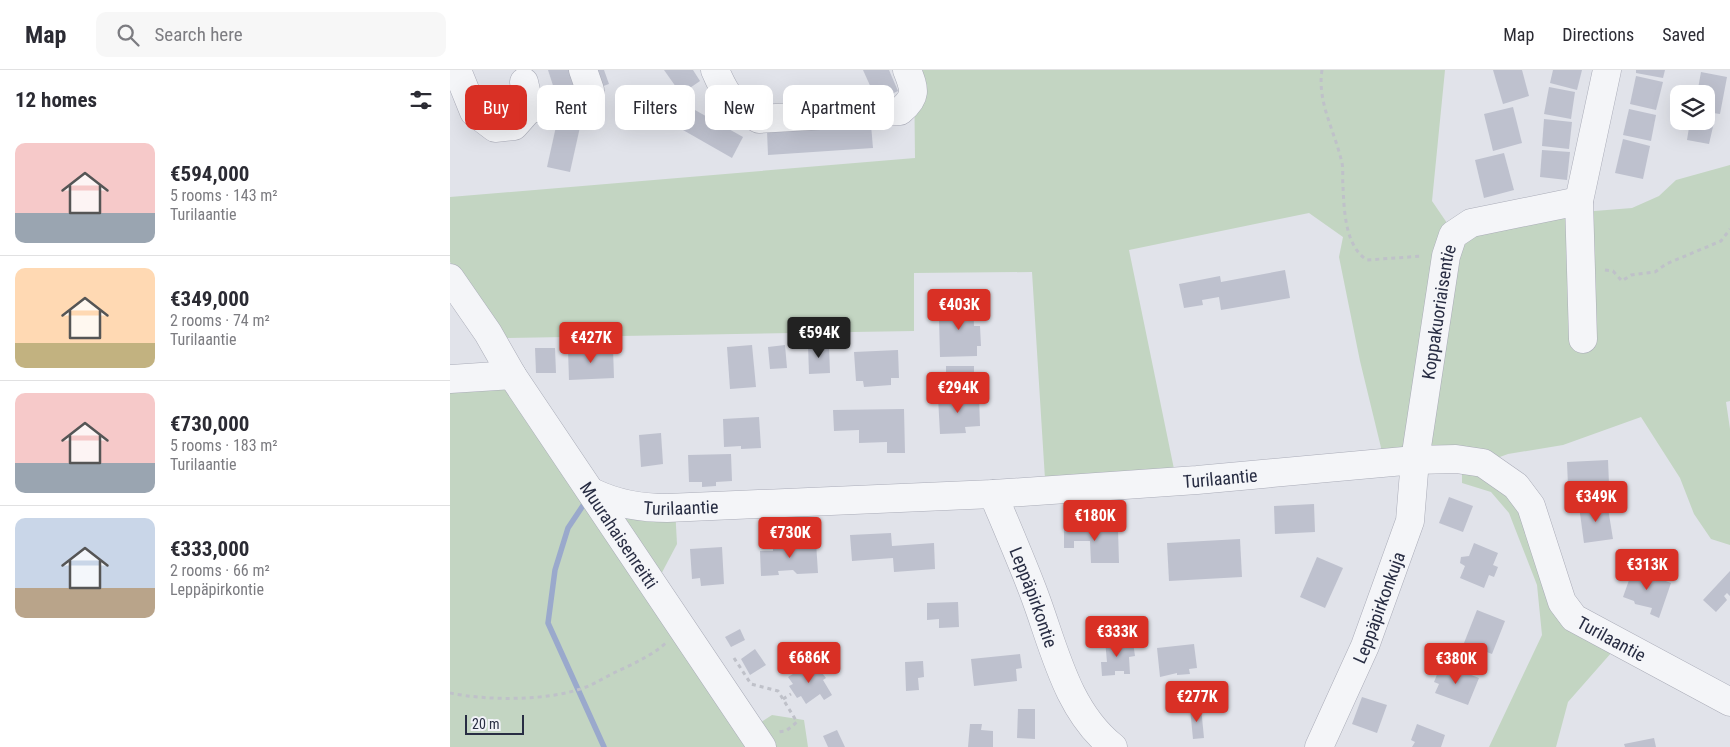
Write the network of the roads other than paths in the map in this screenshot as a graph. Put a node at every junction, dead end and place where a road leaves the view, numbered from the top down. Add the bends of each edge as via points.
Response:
1 (458, 70) edge
2 (583, 70) edge
3 (715, 70) edge
4 (907, 70) edge
5 (1607, 70) edge
6 (524, 82) dead end
7 (530, 108) junction
8 (1579, 201) junction
9 (450, 278) edge
10 (1583, 339) dead end
11 (512, 374) junction
12 (450, 379) edge
13 (1415, 460) junction
14 (594, 493) junction
15 (993, 494) junction
16 (1730, 702) edge
17 (766, 740) edge
18 (1113, 747) edge
19 (1319, 747) edge

1 - 7 street via 474,112 495,128 514,126
2 - 7 street via 590,90 588,105 578,109
3 - 4 street via 725,94 741,110 759,119 900,112 911,102 914,87
5 - 8 street
6 - 7 street
8 - 10 street
8 - 13 street, Koppakuoriaisentie via 1471,223 1453,235 1446,256
9 - 11 street, Muurahaisenreitti
11 - 12 street
11 - 14 street, Muurahaisenreitti
13 - 15 street, Turilaantie via 1262,475
13 - 16 street, Turilaantie via 1456,459 1483,463 1516,486 1531,506 1562,602 1574,618
13 - 19 street, Leppäpirkonkuja via 1410,521 1365,646
14 - 15 street, Turilaantie via 610,501 657,508
14 - 17 street, Muurahaisenreitti via 682,628
15 - 18 street, Leppäpirkontie via 1071,694 1088,722

